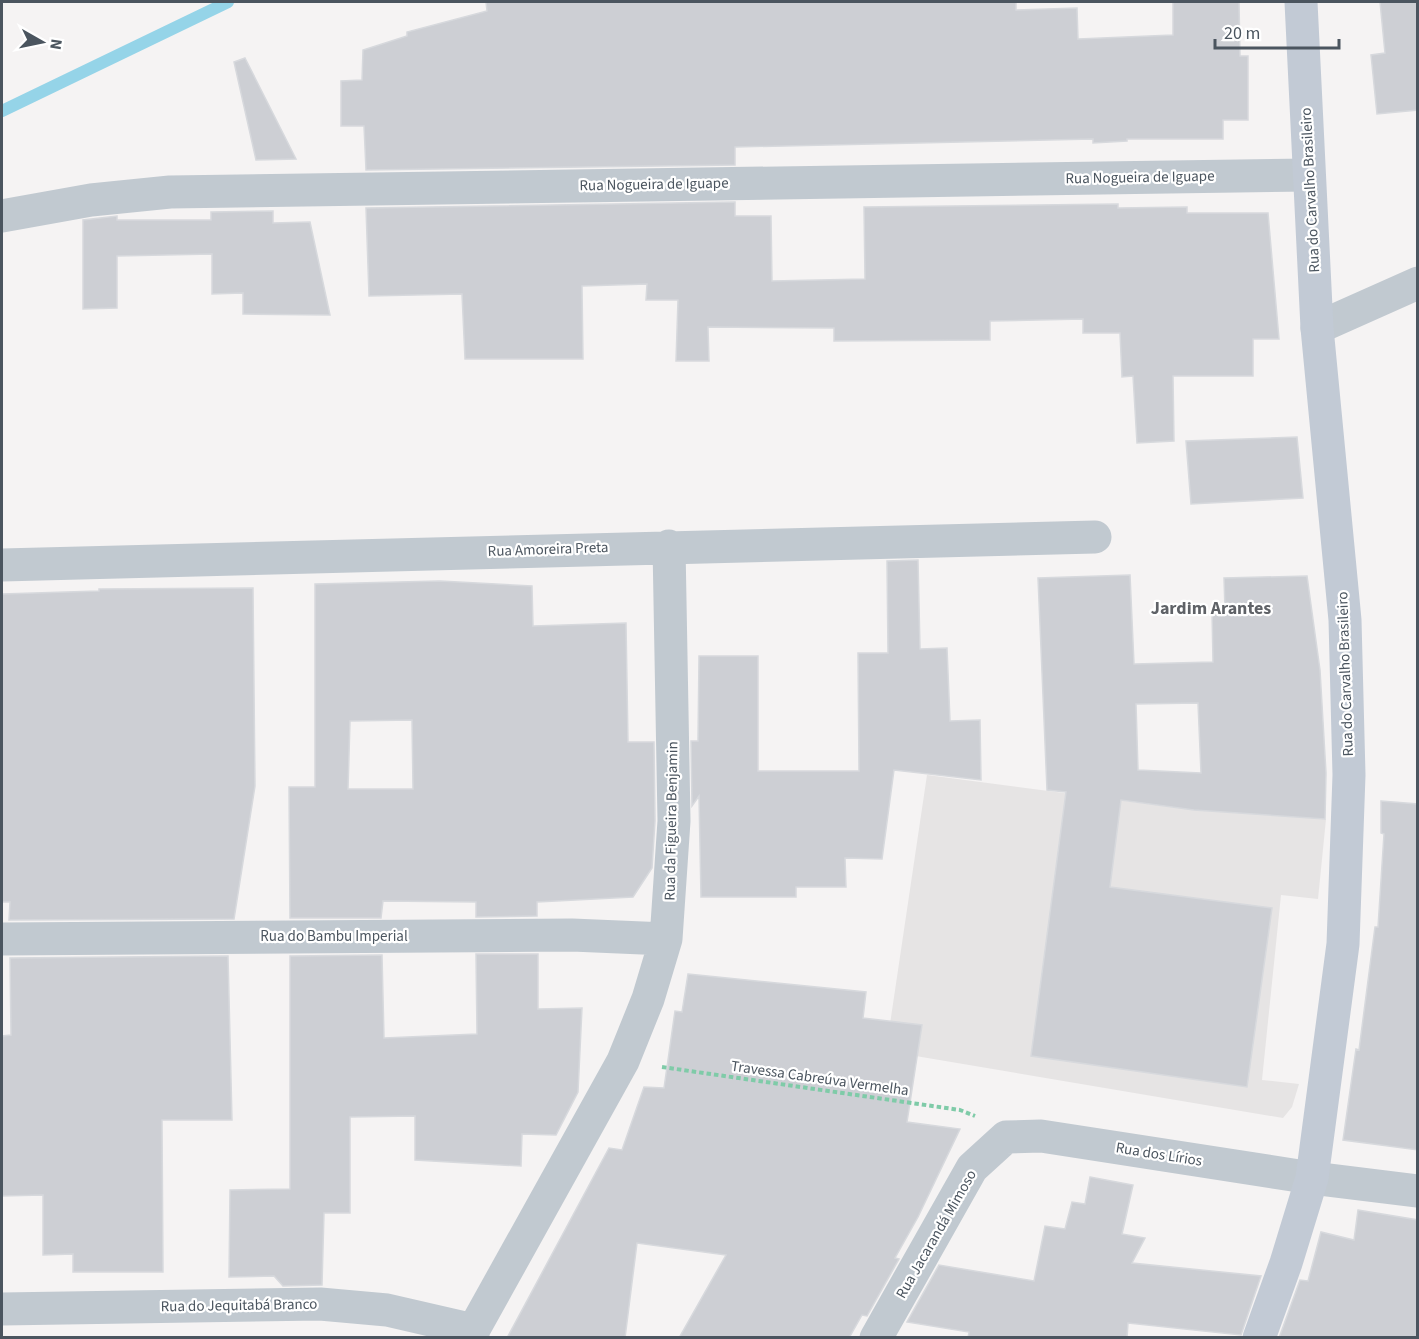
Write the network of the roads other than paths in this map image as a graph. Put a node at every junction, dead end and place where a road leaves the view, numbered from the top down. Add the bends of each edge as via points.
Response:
1 (1301, 2) edge
2 (1308, 175) junction
3 (2, 216) edge
4 (1418, 284) edge
5 (1317, 328) junction
6 (1095, 537) dead end
7 (669, 546) junction
8 (2, 565) edge
9 (2, 939) edge
10 (666, 939) junction
11 (1006, 1137) joint
12 (1312, 1178) junction
13 (1418, 1191) edge
14 (2, 1309) edge
15 (472, 1334) edge
16 (876, 1338) edge
17 (1259, 1338) edge

1 - 2 street, Rua do Carvalho Brasileiro
2 - 3 street, Rua Nogueira de Iguape via 170,192 91,200
2 - 5 street, Rua do Carvalho Brasileiro
4 - 5 street
5 - 12 street, Rua do Carvalho Brasileiro via 1345,620 1349,775 1343,944
6 - 7 street, Rua Amoreira Preta
7 - 8 street, Rua Amoreira Preta
7 - 10 street, Rua da Figueira Benjamin via 674,821
9 - 10 street, Rua do Bambu Imperial via 560,935
10 - 15 street, Rua da Figueira Benjamin via 623,1061
11 - 12 street, Rua dos Lírios via 1041,1136
11 - 16 street, Rua Jacarandá Mimoso via 972,1168
12 - 13 street, Rua dos Lírios
12 - 17 street, Rua do Carvalho Brasileiro
14 - 15 street, Rua do Jequitabá Branco via 320,1304 387,1310

